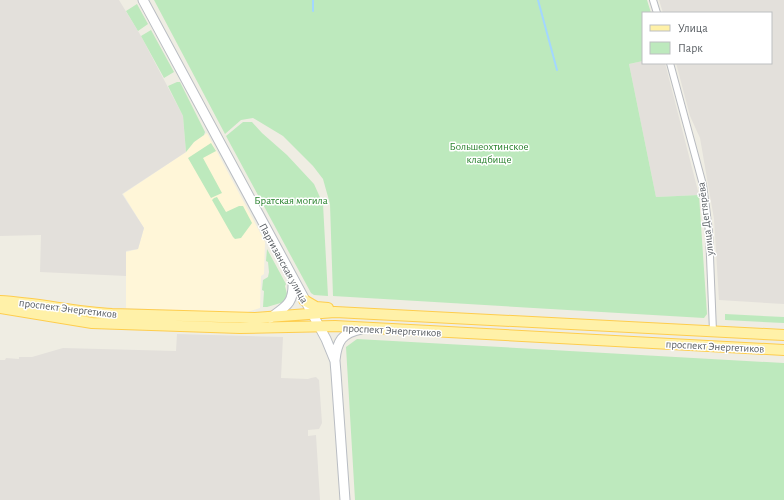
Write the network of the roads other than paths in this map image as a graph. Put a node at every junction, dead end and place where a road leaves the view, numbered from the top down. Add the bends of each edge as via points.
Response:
1 (143, 0) edge
2 (653, 0) edge
3 (657, 12) edge
4 (670, 64) edge
5 (293, 280) junction
6 (304, 300) junction
7 (0, 301) edge
8 (0, 308) edge
9 (359, 313) junction
10 (313, 314) junction
11 (270, 318) junction
12 (320, 327) junction
13 (364, 328) junction
14 (713, 331) junction
15 (784, 335) edge
16 (784, 350) edge
17 (335, 361) junction
18 (345, 500) edge

1 - 5 street, Партизанская улица
2 - 3 street
4 - 14 street, улица Дегтярёва via 703,185 709,232
5 - 6 street, Партизанская улица
5 - 11 street via 291,301
6 - 9 main road via 320,308 352,309
6 - 10 street, Партизанская улица
7 - 11 main road, проспект Энергетиков via 92,313
8 - 12 main road, проспект Энергетиков via 92,323 240,328
9 - 10 main road, проспект Энергетиков
9 - 14 main road, проспект Энергетиков
10 - 11 main road, проспект Энергетиков
10 - 12 street, Партизанская улица
12 - 13 main road, проспект Энергетиков
12 - 17 street, Партизанская улица
13 - 16 main road, проспект Энергетиков
13 - 17 street via 347,333 341,338
14 - 15 main road, проспект Энергетиков
17 - 18 street, Партизанская улица

